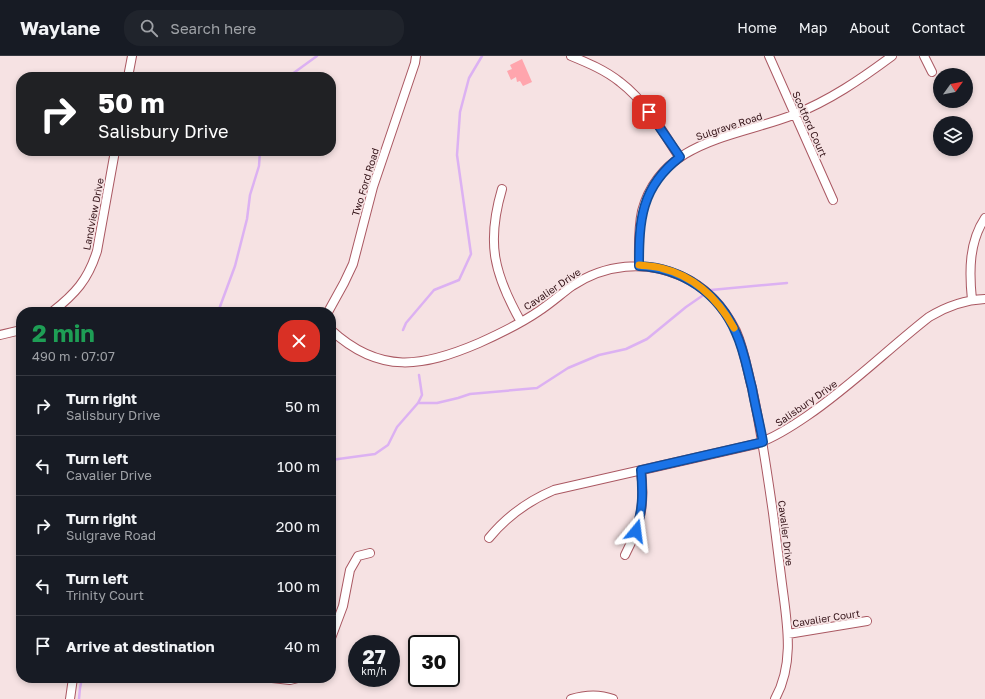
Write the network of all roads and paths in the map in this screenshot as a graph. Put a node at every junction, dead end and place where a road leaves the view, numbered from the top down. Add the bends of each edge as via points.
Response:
1 (132, 56) edge
2 (416, 56) edge
3 (571, 56) edge
4 (769, 56) edge
5 (892, 56) edge
6 (924, 56) edge
7 (129, 72) edge
8 (932, 72) dead end
9 (795, 114) junction
10 (114, 156) edge
11 (680, 157) junction
12 (502, 189) dead end
13 (833, 200) dead end
14 (985, 218) edge
15 (639, 266) junction
16 (985, 299) edge
17 (972, 300) junction
18 (59, 307) edge
19 (331, 307) edge
20 (521, 322) junction
21 (16, 331) edge
22 (336, 334) edge
23 (0, 335) edge
24 (763, 442) junction
25 (641, 470) junction
26 (489, 538) dead end
27 (370, 553) dead end
28 (625, 555) dead end
29 (867, 621) dead end
30 (336, 625) edge
31 (788, 634) junction
32 (72, 683) edge
33 (70, 699) edge
34 (571, 699) edge
35 (613, 699) edge
36 (774, 699) edge

1 - 7 street
2 - 19 street, Two Ford Road via 373,187 353,264
3 - 11 street via 606,72 631,91 664,132
4 - 9 street, Scotford Court
5 - 9 street, Sulgrave Road via 840,92
6 - 8 street
9 - 11 street, Sulgrave Road via 698,146
9 - 13 street, Scotford Court
10 - 18 street, Landview Drive via 93,263 77,290
11 - 15 street, Sulgrave Road via 659,178 647,198 641,221
12 - 20 street via 495,218 496,266 507,298
14 - 17 street via 972,250
15 - 20 street, Cavalier Drive via 625,266 583,279
15 - 24 street, Cavalier Drive via 661,268 686,278 720,306 736,332 742,348
16 - 17 street, Salisbury Drive
17 - 24 street, Salisbury Drive via 954,304 929,316 833,398 799,422
20 - 22 street, Cavalier Drive via 452,353 410,363 384,360 368,354
21 - 23 street
24 - 25 street, Salisbury Drive
24 - 31 street, Cavalier Drive
25 - 26 street, Salisbury Drive via 570,486 540,496 509,516
25 - 28 street via 641,517
27 - 30 street via 358,556 350,570 343,606
29 - 31 street, Cavalier Court
31 - 36 street, Cavalier Drive via 783,681
32 - 33 street
34 - 35 street via 602,696

